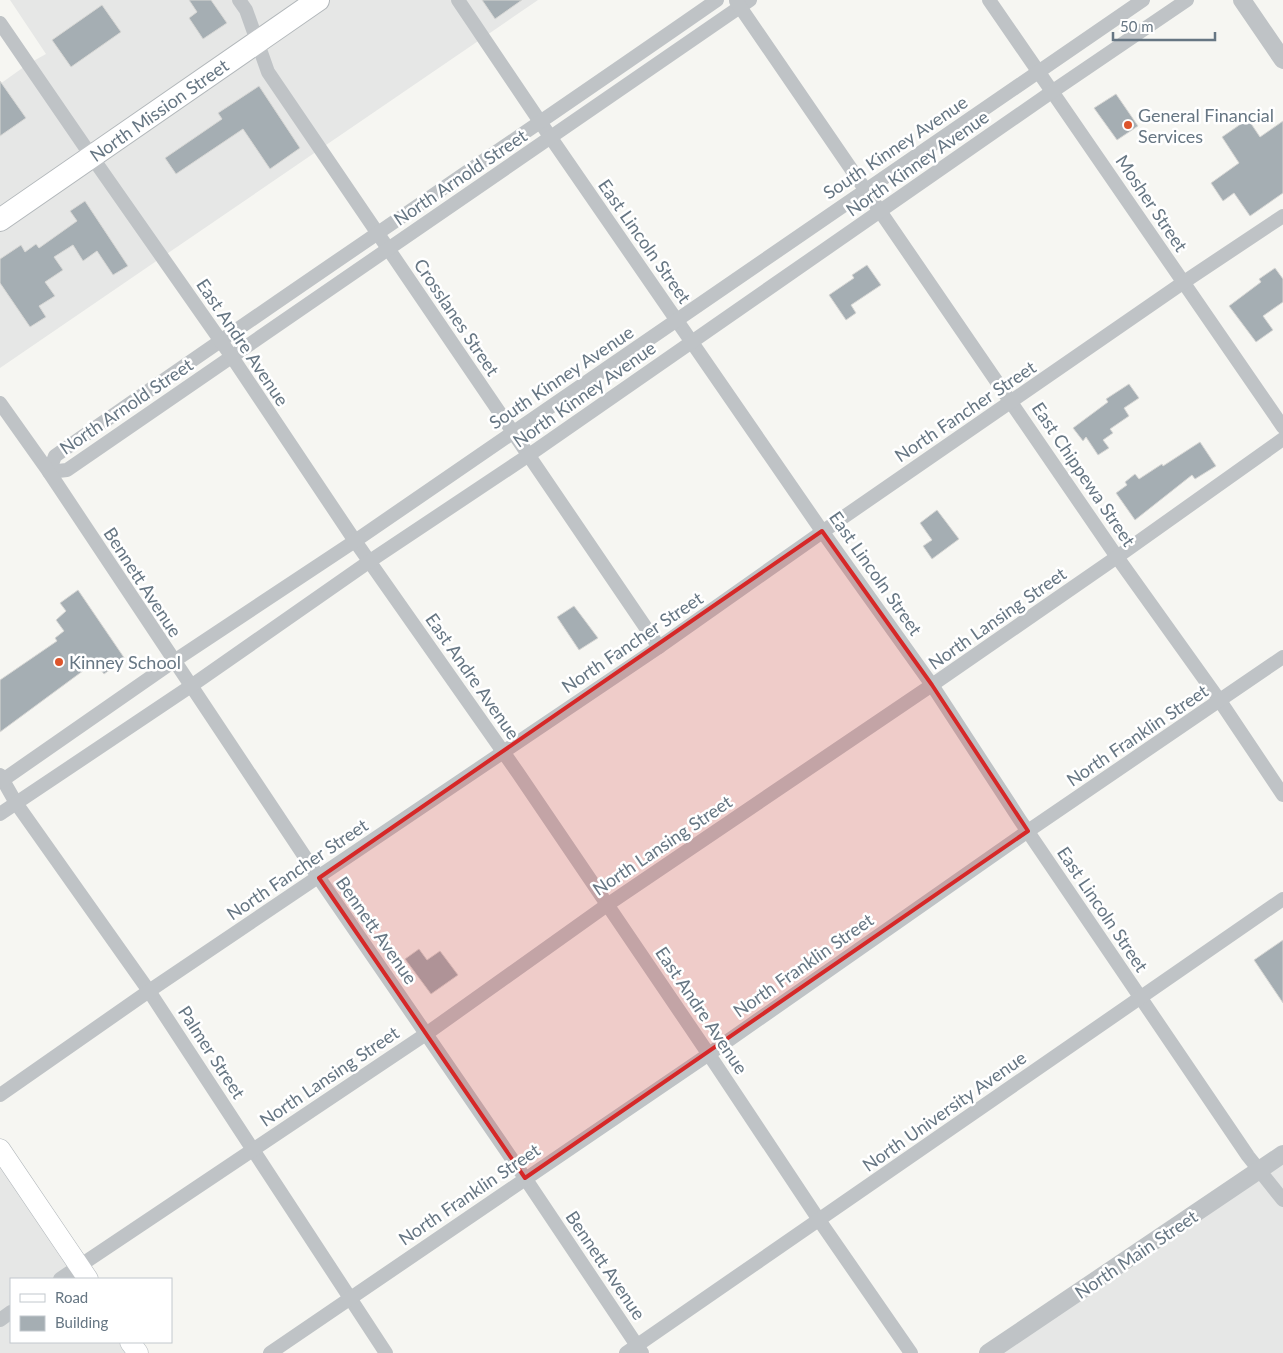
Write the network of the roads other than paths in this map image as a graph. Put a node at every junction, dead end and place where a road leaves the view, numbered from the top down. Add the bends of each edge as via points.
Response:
1 (239, 0) edge
2 (318, 0) edge
3 (458, 0) edge
4 (717, 0) edge
5 (989, 0) edge
6 (1143, 0) edge
7 (1187, 0) edge
8 (1242, 0) edge
9 (742, 2) edge
10 (0, 23) edge
11 (258, 41) junction
12 (1283, 60) edge
13 (1039, 71) junction
14 (1053, 91) junction
15 (541, 122) junction
16 (551, 138) junction
17 (92, 157) junction
18 (866, 190) junction
19 (880, 210) junction
20 (1283, 216) edge
21 (0, 220) edge
22 (378, 233) junction
23 (388, 248) junction
24 (1184, 282) junction
25 (677, 320) junction
26 (220, 340) junction
27 (692, 342) junction
28 (232, 357) junction
29 (1012, 401) junction
30 (0, 403) edge
31 (1283, 427) edge
32 (514, 432) junction
33 (1283, 439) edge
34 (529, 455) junction
35 (49, 472) junction
36 (822, 531) junction
37 (355, 541) junction
38 (1117, 557) junction
39 (370, 560) junction
40 (659, 647) junction
41 (1283, 657) edge
42 (174, 662) junction
43 (932, 685) junction
44 (192, 686) junction
45 (1220, 701) junction
46 (503, 752) junction
47 (1, 779) edge
48 (1283, 794) edge
49 (16, 803) junction
50 (0, 814) edge
51 (1028, 831) junction
52 (318, 878) junction
53 (1283, 899) edge
54 (607, 904) junction
55 (149, 991) junction
56 (1142, 998) junction
57 (426, 1034) junction
58 (709, 1054) junction
59 (0, 1095) edge
60 (0, 1149) edge
61 (254, 1150) junction
62 (1283, 1154) edge
63 (1259, 1171) junction
64 (525, 1178) junction
65 (1283, 1200) edge
66 (819, 1220) junction
67 (83, 1273) edge
68 (64, 1278) edge
69 (350, 1298) junction
70 (635, 1350) edge
71 (270, 1353) edge
72 (386, 1353) edge
73 (911, 1353) edge
74 (988, 1353) edge

1 - 11 street, Crosslanes Street
2 - 11 main road, North Mission Street
3 - 15 street, East Lincoln Street
4 - 15 street, North Arnold Street
5 - 13 street, Mosher Street
6 - 13 street, South Kinney Avenue
7 - 14 street, North Kinney Avenue
8 - 12 street
9 - 16 street, North Arnold Street
9 - 18 street, East Chippewa Street
10 - 17 street, East Andre Avenue
11 - 17 main road, North Mission Street
11 - 22 street, Crosslanes Street via 268,72
13 - 14 street, Mosher Street
13 - 18 street, South Kinney Avenue
14 - 19 street, North Kinney Avenue
14 - 24 street, Mosher Street
15 - 16 street, East Lincoln Street
15 - 22 street, North Arnold Street
16 - 23 street, North Arnold Street
16 - 25 street, East Lincoln Street
17 - 21 main road, North Mission Street
17 - 26 street, East Andre Avenue
18 - 19 street, East Chippewa Street
18 - 25 street, South Kinney Avenue
19 - 27 street, North Kinney Avenue
19 - 29 street, East Chippewa Street
20 - 24 street, North Fancher Street
22 - 23 street, Crosslanes Street
22 - 26 street, North Arnold Street
23 - 28 street, North Arnold Street
23 - 32 street, Crosslanes Street
24 - 29 street, North Fancher Street
24 - 31 street, Mosher Street
25 - 27 street, East Lincoln Street
25 - 32 street, South Kinney Avenue
26 - 28 street, East Andre Avenue
26 - 35 street, North Arnold Street via 55,456
27 - 34 street, North Kinney Avenue
27 - 36 street, East Lincoln Street
28 - 35 street, North Arnold Street via 67,470
28 - 37 street, East Andre Avenue
29 - 36 street, North Fancher Street
29 - 38 street, East Chippewa Street
30 - 35 street, Bennett Avenue
32 - 34 street, Crosslanes Street
32 - 37 street, South Kinney Avenue
33 - 38 street, North Lansing Street
34 - 39 street, North Kinney Avenue
34 - 40 street, Crosslanes Street
35 - 42 street, Bennett Avenue
36 - 40 street, North Fancher Street
36 - 43 street, East Lincoln Street
37 - 39 street, East Andre Avenue
37 - 42 street, South Kinney Avenue
38 - 43 street, North Lansing Street
38 - 45 street, East Chippewa Street
39 - 44 street, North Kinney Avenue
39 - 46 street, East Andre Avenue
40 - 46 street, North Fancher Street
41 - 45 street, North Franklin Street
42 - 44 street, Bennett Avenue
42 - 47 street, South Kinney Avenue
43 - 51 street, East Lincoln Street
43 - 54 street, North Lansing Street
44 - 49 street, North Kinney Avenue
44 - 52 street, Bennett Avenue
45 - 48 street, East Chippewa Street
45 - 51 street, North Franklin Street
46 - 52 street, North Fancher Street
46 - 54 street, East Andre Avenue
47 - 49 street, Palmer Street
49 - 50 street, North Kinney Avenue
49 - 55 street, Palmer Street
51 - 56 street, East Lincoln Street
51 - 58 street, North Franklin Street
52 - 55 street, North Fancher Street
52 - 57 street, Bennett Avenue
53 - 56 street, North University Avenue
54 - 57 street, North Lansing Street
54 - 58 street, East Andre Avenue
55 - 59 street, North Fancher Street
55 - 61 street, Palmer Street
56 - 63 street, East Lincoln Street
56 - 66 street, North University Avenue
57 - 61 street, North Lansing Street
57 - 64 street, Bennett Avenue
58 - 64 street, North Franklin Street
58 - 66 street, East Andre Avenue
60 - 67 main road
61 - 67 street, North Lansing Street
61 - 69 street, Palmer Street
62 - 63 street, North Main Street
63 - 65 street, East Lincoln Street
63 - 74 street, North Main Street
64 - 69 street, North Franklin Street
64 - 70 street, Bennett Avenue
66 - 70 street, North University Avenue
66 - 73 street, East Andre Avenue
67 - 68 street, North Lansing Street
69 - 71 street, North Franklin Street
69 - 72 street, Palmer Street

